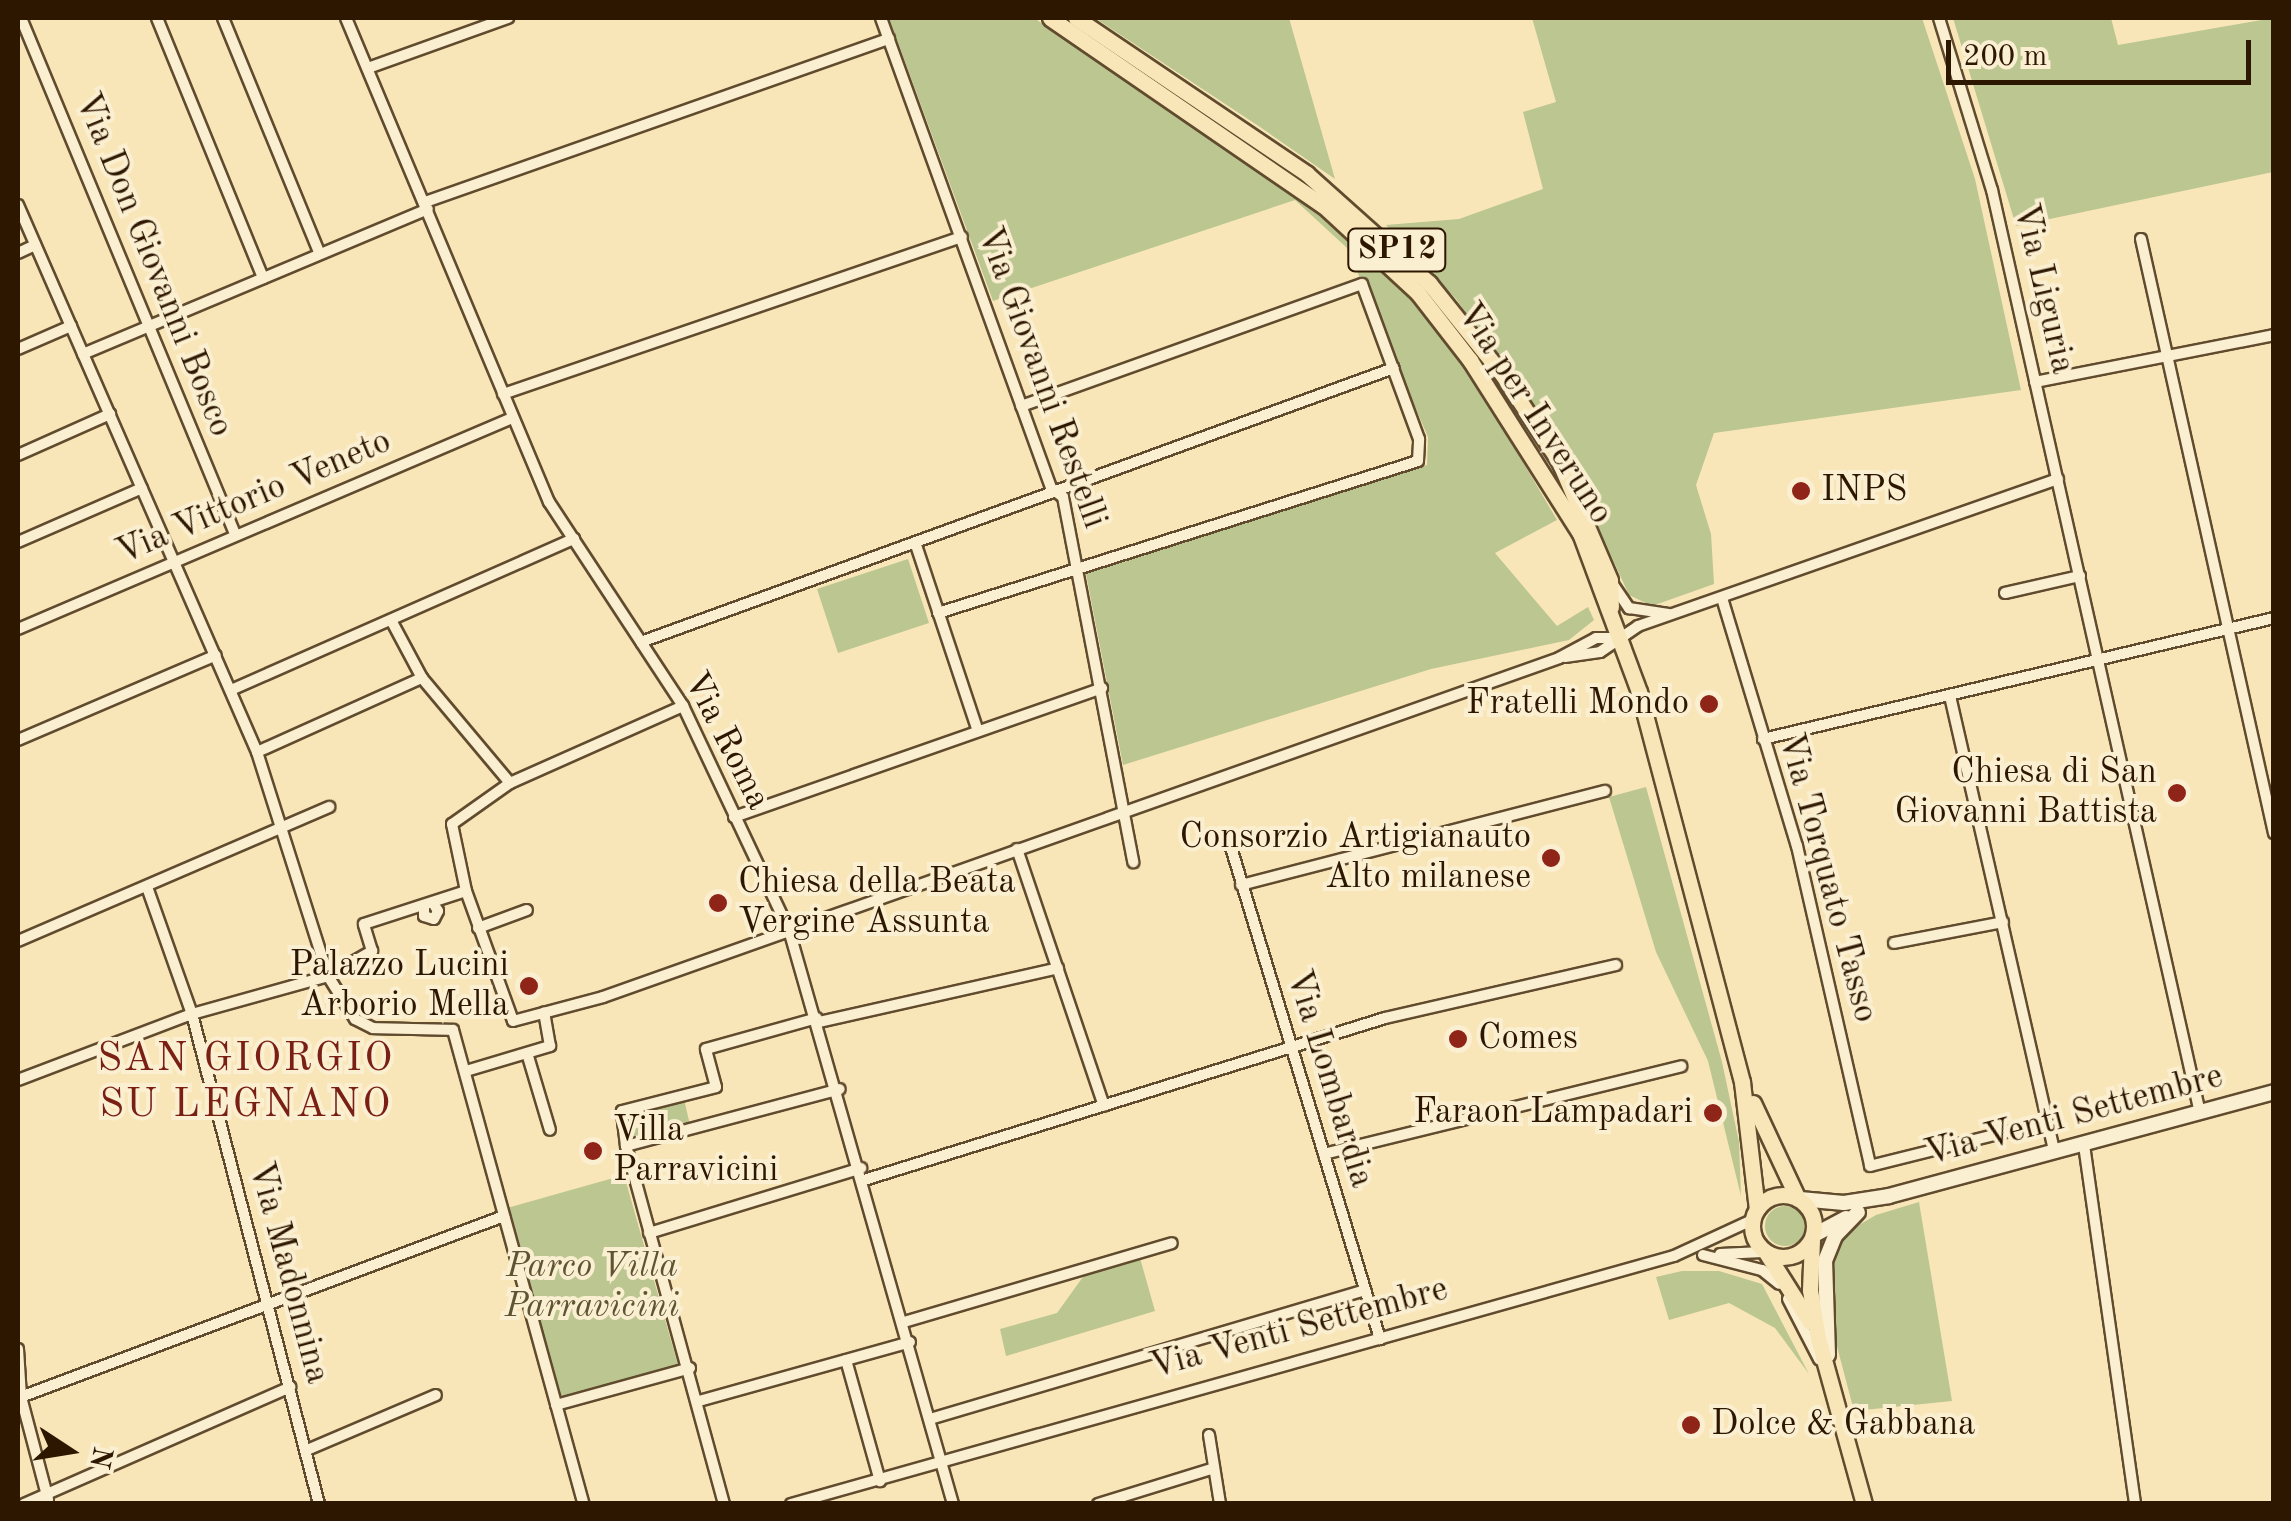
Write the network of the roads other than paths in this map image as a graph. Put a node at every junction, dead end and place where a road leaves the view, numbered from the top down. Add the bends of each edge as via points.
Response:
1 (21, 18) edge
2 (157, 18) edge
3 (223, 18) edge
4 (346, 18) edge
5 (508, 18) edge
6 (881, 18) edge
7 (1050, 18) edge
8 (1076, 18) edge
9 (1939, 18) edge
10 (889, 39) junction
11 (368, 68) junction
12 (425, 202) junction
13 (18, 204) edge
14 (962, 237) junction
15 (2141, 240) dead end
16 (36, 245) junction
17 (18, 253) edge
18 (320, 254) junction
19 (263, 278) junction
20 (71, 326) junction
21 (149, 326) junction
22 (2274, 335) edge
23 (18, 349) edge
24 (84, 354) junction
25 (2168, 357) junction
26 (1394, 368) junction
27 (2036, 382) junction
28 (502, 394) junction
29 (1022, 406) junction
30 (110, 414) junction
31 (512, 418) junction
32 (18, 455) edge
33 (2058, 479) junction
34 (142, 488) junction
35 (1057, 493) junction
36 (235, 534) junction
37 (574, 539) junction
38 (18, 542) edge
39 (916, 545) junction
40 (175, 562) junction
41 (1077, 568) junction
42 (2080, 576) junction
43 (1610, 580) junction
44 (2005, 593) dead end
45 (1722, 598) junction
46 (1612, 607) junction
47 (1680, 613) junction
48 (938, 614) junction
49 (2274, 618) edge
50 (391, 620) junction
51 (2230, 628) junction
52 (18, 629) edge
53 (1620, 635) junction
54 (641, 642) junction
55 (216, 655) junction
56 (2100, 660) junction
57 (422, 678) junction
58 (1102, 688) junction
59 (231, 690) junction
60 (1950, 696) junction
61 (682, 706) junction
62 (978, 731) junction
63 (1764, 739) junction
64 (18, 740) edge
65 (257, 752) junction
66 (510, 783) junction
67 (1605, 791) dead end
68 (2270, 801) edge
69 (329, 807) dead end
70 (1124, 811) junction
71 (734, 817) junction
72 (280, 829) junction
73 (2274, 833) edge
74 (1226, 834) dead end
75 (1017, 849) junction
76 (1133, 862) dead end
77 (1241, 885) junction
78 (146, 887) junction
79 (466, 891) junction
80 (527, 910) dead end
81 (2003, 922) junction
82 (478, 928) junction
83 (789, 930) junction
84 (18, 941) edge
85 (1894, 942) dead end
86 (1616, 965) dead end
87 (1058, 968) junction
88 (328, 976) junction
89 (544, 1013) junction
90 (192, 1014) junction
91 (818, 1020) junction
92 (1291, 1048) junction
93 (528, 1053) junction
94 (1681, 1066) dead end
95 (466, 1071) junction
96 (18, 1080) edge
97 (1742, 1082) junction
98 (840, 1089) junction
99 (2274, 1092) edge
100 (1104, 1106) junction
101 (2200, 1113) junction
102 (2047, 1122) junction
103 (550, 1130) dead end
104 (2084, 1145) junction
105 (626, 1146) junction
106 (2054, 1152) junction
107 (1324, 1154) junction
108 (1876, 1170) joint
109 (863, 1174) junction
110 (1889, 1196) junction
111 (1799, 1199) junction
112 (1858, 1212) junction
113 (1755, 1214) junction
114 (504, 1216) junction
115 (649, 1233) junction
116 (1814, 1237) junction
117 (1172, 1243) dead end
118 (1765, 1253) junction
119 (1703, 1255) junction
120 (1674, 1256) junction
121 (1365, 1290) junction
122 (267, 1303) junction
123 (904, 1322) junction
124 (1818, 1338) junction
125 (1380, 1340) junction
126 (910, 1342) junction
127 (18, 1348) edge
128 (846, 1360) junction
129 (690, 1368) junction
130 (1829, 1376) junction
131 (290, 1386) junction
132 (436, 1395) dead end
133 (19, 1397) edge
134 (700, 1402) junction
135 (556, 1405) junction
136 (930, 1419) junction
137 (1209, 1435) dead end
138 (307, 1450) junction
139 (941, 1460) junction
140 (1214, 1468) junction
141 (880, 1481) junction
142 (49, 1500) edge
143 (24, 1504) edge
144 (319, 1504) edge
145 (584, 1504) edge
146 (724, 1504) edge
147 (791, 1504) edge
148 (953, 1504) edge
149 (1098, 1504) edge
150 (1220, 1504) edge
151 (1864, 1504) edge
152 (2134, 1504) edge

1 - 21 street, Via Don Giovanni Bosco
2 - 19 street
3 - 18 street
4 - 11 street, Via Roma
5 - 11 street
6 - 10 street, Via Giovanni Restelli
7 - 46 main road, Via per Inveruno / SP12 via 1324,206 1418,293 1470,360 1580,533
8 - 43 main road, Via per Inveruno / SP12 via 1308,174 1430,283 1545,438
9 - 27 street, Via Liguria via 1992,190
10 - 12 street
10 - 14 street, Via Giovanni Restelli
11 - 12 street, Via Roma
12 - 18 street
12 - 28 street, Via Roma
13 - 16 street
14 - 28 street
14 - 29 street, Via Giovanni Restelli
15 - 25 street
16 - 17 street
16 - 20 street
18 - 19 street
19 - 21 street
20 - 23 street
20 - 24 street
21 - 24 street
21 - 36 street, Via Don Giovanni Bosco
22 - 25 street
24 - 30 street
25 - 27 street
25 - 51 street
26 - 29 street via 1362,284
26 - 35 street
26 - 41 street via 1419,439 1418,461
27 - 33 street, Via Liguria
28 - 31 street, Via Roma
29 - 35 street, Via Giovanni Restelli
30 - 32 street
30 - 34 street
31 - 36 street, Via Vittorio Veneto
31 - 37 street, Via Roma
33 - 42 street, Via Liguria
33 - 45 street
34 - 38 street
34 - 40 street
35 - 39 street
35 - 41 street, Via Giovanni Restelli
36 - 40 street, Via Vittorio Veneto
37 - 50 street
37 - 54 street, Via Roma
39 - 48 street
39 - 54 street
40 - 52 street, Via Vittorio Veneto
40 - 55 street
41 - 48 street
41 - 58 street, Via Giovanni Restelli
42 - 44 street
42 - 56 street, Via Liguria
43 - 46 main road, Via per Inveruno / SP12
43 - 47 street via 1629,608
45 - 47 street
45 - 63 street, Via Torquato Tasso
46 - 53 main road, Via per Inveruno / SP12
47 - 53 street
48 - 62 street
49 - 51 street
50 - 57 street
50 - 59 street
51 - 56 street
51 - 68 street
53 - 70 street via 1596,638 1558,658
53 - 97 main road, Via per Inveruno / SP12
54 - 61 street, Via Roma
55 - 59 street
55 - 64 street
56 - 60 street
56 - 101 street, Via Liguria
57 - 65 street
57 - 66 street
58 - 62 street
58 - 70 street, Via Giovanni Restelli
59 - 65 street
60 - 63 street
60 - 81 street
61 - 66 street
61 - 71 street, Via Roma
62 - 71 street
63 - 108 street, Via Torquato Tasso via 1798,846
65 - 72 street
66 - 79 street via 452,824 450,841
67 - 77 street
68 - 73 street
69 - 72 street
70 - 75 street
70 - 76 street, Via Giovanni Restelli
71 - 83 street, Via Roma
72 - 78 street
72 - 88 street
74 - 77 street, Via Lombardia
75 - 83 street
75 - 87 street
77 - 92 street, Via Lombardia
78 - 84 street
78 - 90 street, Via Madonnina
79 - 82 street
79 - 88 street via 364,924 372,951
80 - 82 street
81 - 85 street
81 - 102 street
82 - 89 street via 513,1021
83 - 89 street
83 - 91 street, Via Roma
86 - 92 street via 1385,1018
87 - 91 street
87 - 100 street
88 - 90 street
88 - 95 street via 355,1019 374,1028 454,1030
89 - 93 street via 551,1043
90 - 96 street
90 - 122 street, Via Madonnina
91 - 98 street, Via Roma
91 - 105 street via 706,1050 716,1087 622,1111
92 - 100 street
92 - 107 street, Via Lombardia
93 - 95 street
93 - 103 street
94 - 107 street
95 - 114 street
97 - 111 main road, Via per Inveruno / SP12
97 - 113 main road, Via per Inveruno / SP12
98 - 105 street
98 - 109 street, Via Roma
99 - 101 street, Via Venti Settembre
100 - 109 street
101 - 104 street, Via Venti Settembre
102 - 106 street
102 - 108 street, Via Venti Settembre
104 - 106 street, Via Venti Settembre
104 - 152 street
105 - 115 street
106 - 110 street, Via Venti Settembre
107 - 121 street, Via Lombardia
109 - 115 street
109 - 123 street, Via Roma
110 - 111 street, Via Venti Settembre via 1844,1203
110 - 112 street, Via Venti Settembre
111 - 113 main road via 1776,1198
111 - 116 main road via 1812,1212
112 - 116 street, Via Venti Settembre
112 - 130 street via 1834,1236 1825,1261
113 - 118 main road via 1753,1238
113 - 120 street, Via Venti Settembre
114 - 122 street
114 - 135 street
115 - 129 street
116 - 118 main road via 1783,1255
116 - 124 main road via 1810,1290
117 - 123 street
118 - 119 street, Via Venti Settembre
118 - 124 main road
119 - 120 street, Via Venti Settembre
119 - 130 street via 1776,1279
120 - 125 street, Via Venti Settembre
121 - 125 street, Via Lombardia
121 - 136 street
122 - 131 street, Via Madonnina
122 - 133 street
123 - 126 street, Via Roma
124 - 130 main road
125 - 139 street, Via Venti Settembre
126 - 128 street
126 - 136 street, Via Roma
127 - 133 street
128 - 134 street
128 - 141 street
129 - 134 street
129 - 135 street
130 - 151 main road
131 - 138 street, Via Madonnina
131 - 142 street
132 - 138 street
133 - 142 street
134 - 146 street
135 - 145 street
136 - 139 street, Via Roma
137 - 140 street
138 - 144 street, Via Madonnina
139 - 141 street, Via Venti Settembre
139 - 148 street, Via Roma
140 - 149 street
140 - 150 street
141 - 147 street, Via Venti Settembre
142 - 143 street

